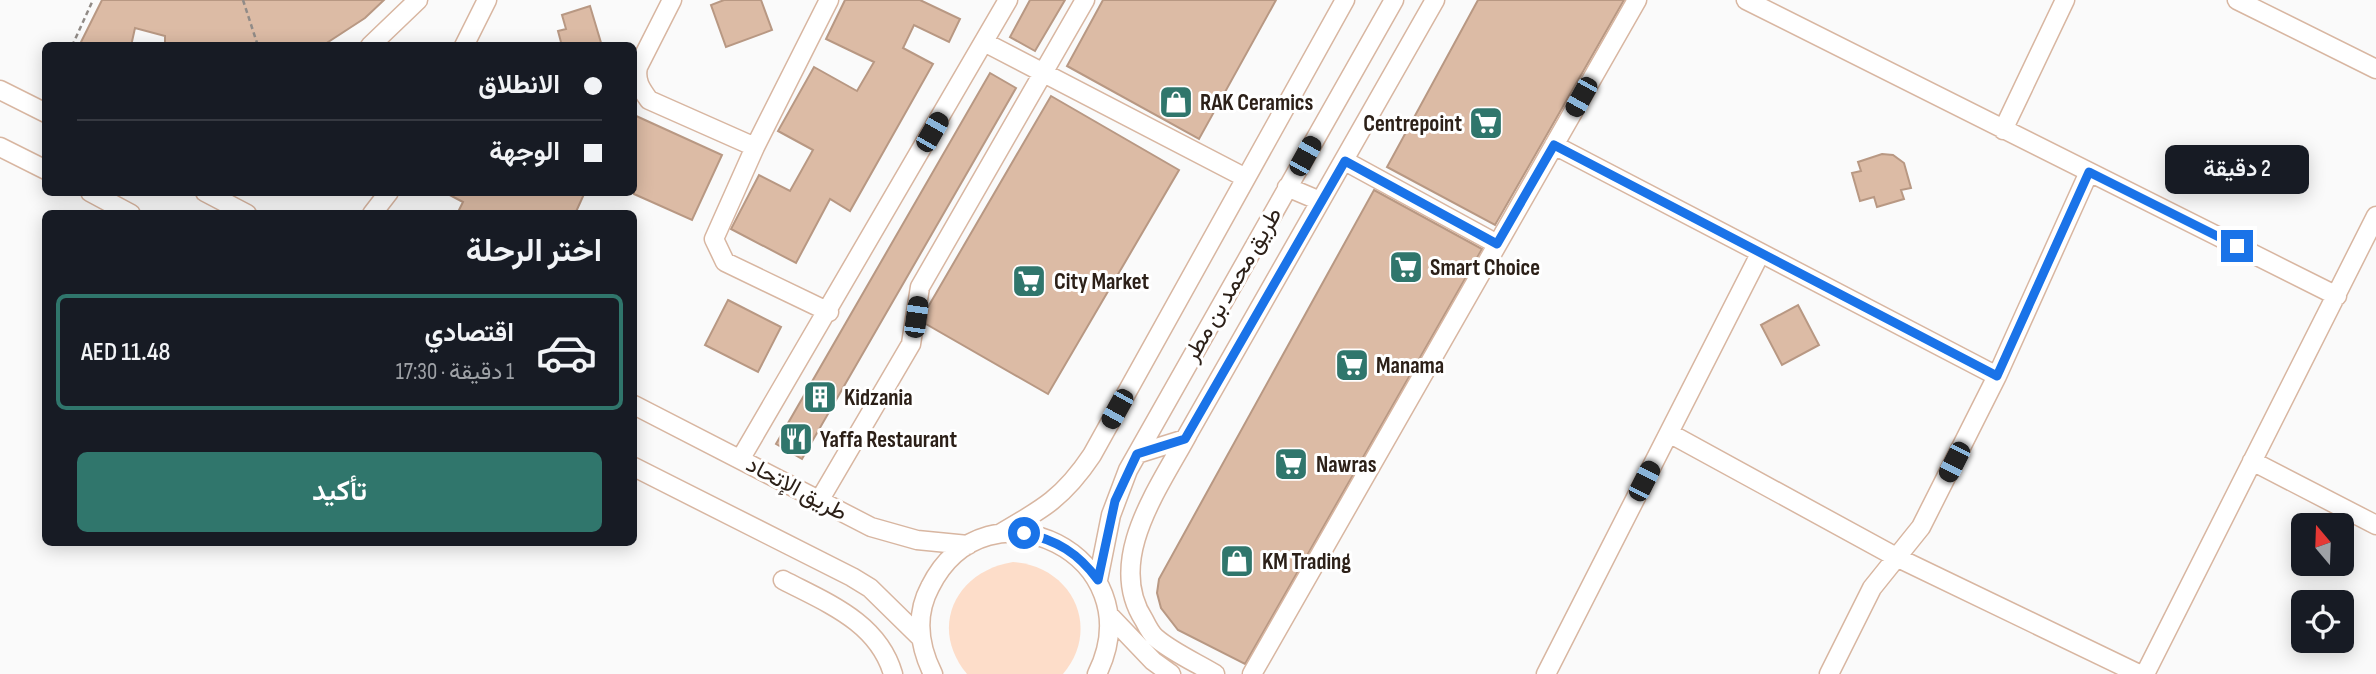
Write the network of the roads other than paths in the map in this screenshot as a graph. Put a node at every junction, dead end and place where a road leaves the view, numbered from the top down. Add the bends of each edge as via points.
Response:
1 (418, 0) edge
2 (487, 0) edge
3 (672, 0) edge
4 (829, 0) edge
5 (1008, 0) edge
6 (1085, 0) edge
7 (1345, 0) edge
8 (1394, 0) edge
9 (1435, 0) edge
10 (1637, 0) edge
11 (1746, 0) edge
12 (2065, 0) edge
13 (2237, 0) edge
14 (374, 42) edge
15 (466, 42) edge
16 (984, 42) junction
17 (2376, 69) edge
18 (637, 72) edge
19 (1044, 73) junction
20 (637, 79) edge
21 (0, 90) edge
22 (42, 111) edge
23 (2003, 130) junction
24 (1554, 145) junction
25 (0, 147) edge
26 (755, 148) junction
27 (1345, 161) junction
28 (42, 168) edge
29 (2089, 172) junction
30 (1244, 177) junction
31 (1287, 187) junction
32 (97, 196) edge
33 (213, 196) edge
34 (387, 196) edge
35 (1320, 201) junction
36 (124, 210) edge
37 (239, 210) edge
38 (375, 210) edge
39 (2376, 216) edge
40 (1497, 244) junction
41 (1760, 254) junction
42 (2337, 296) junction
43 (829, 312) junction
44 (1997, 376) junction
45 (637, 406) edge
46 (1194, 423) junction
47 (1668, 433) junction
48 (1137, 454) junction
49 (741, 458) junction
50 (2252, 461) junction
51 (637, 469) edge
52 (819, 501) junction
53 (2376, 525) edge
54 (1001, 533) junction
55 (968, 545) junction
56 (1896, 557) junction
57 (783, 580) dead end
58 (1098, 580) junction
59 (1110, 615) junction
60 (920, 638) junction
61 (893, 674) edge
62 (933, 674) edge
63 (1097, 674) edge
64 (1171, 674) edge
65 (1215, 674) edge
66 (1252, 674) edge
67 (1546, 674) edge
68 (1829, 674) edge
69 (2138, 674) edge
70 (2145, 674) edge

1 - 14 street
2 - 15 street
3 - 18 street
4 - 26 street
5 - 16 street
6 - 19 street
7 - 30 street, طريق محمد بن مطر
8 - 31 street, طريق محمد بن مطر
9 - 27 street
10 - 24 street
11 - 23 street
12 - 23 street
13 - 17 street
16 - 19 street
16 - 43 street
19 - 30 street
19 - 52 street via 920,287 911,344
20 - 26 street via 649,100
21 - 22 street
23 - 29 street
24 - 40 street
24 - 41 street
25 - 28 street
26 - 43 street via 717,229 717,250 725,262
27 - 35 street
27 - 40 street
29 - 42 street
29 - 44 street
30 - 54 street, طريق محمد بن مطر via 1076,480 1053,503
31 - 35 street
31 - 48 street, طريق محمد بن مطر
32 - 36 street
33 - 37 street
34 - 38 street
35 - 46 street
39 - 42 street
40 - 66 street
41 - 44 street
41 - 47 street
42 - 50 street
43 - 49 street
44 - 56 street via 1921,527
45 - 49 street, طريق اﻹتحاد
46 - 48 street via 1185,439
46 - 65 street via 1135,540 1128,578 1134,605 1155,638
47 - 56 street
47 - 67 street
48 - 58 street, طريق محمد بن مطر via 1115,501
49 - 52 street, طريق اﻹتحاد
50 - 53 street
50 - 70 street
51 - 60 street via 852,577 870,588
52 - 55 street, طريق اﻹتحاد via 872,527 917,540
54 - 55 street, طريق محمد بن مطر
54 - 58 street via 1024,533 1056,542 1084,562
55 - 60 street via 950,558 931,585 920,616
56 - 68 street via 1872,588
56 - 69 street
57 - 61 street via 864,626
58 - 59 street
59 - 63 street via 1106,655
59 - 64 street
60 - 62 street

